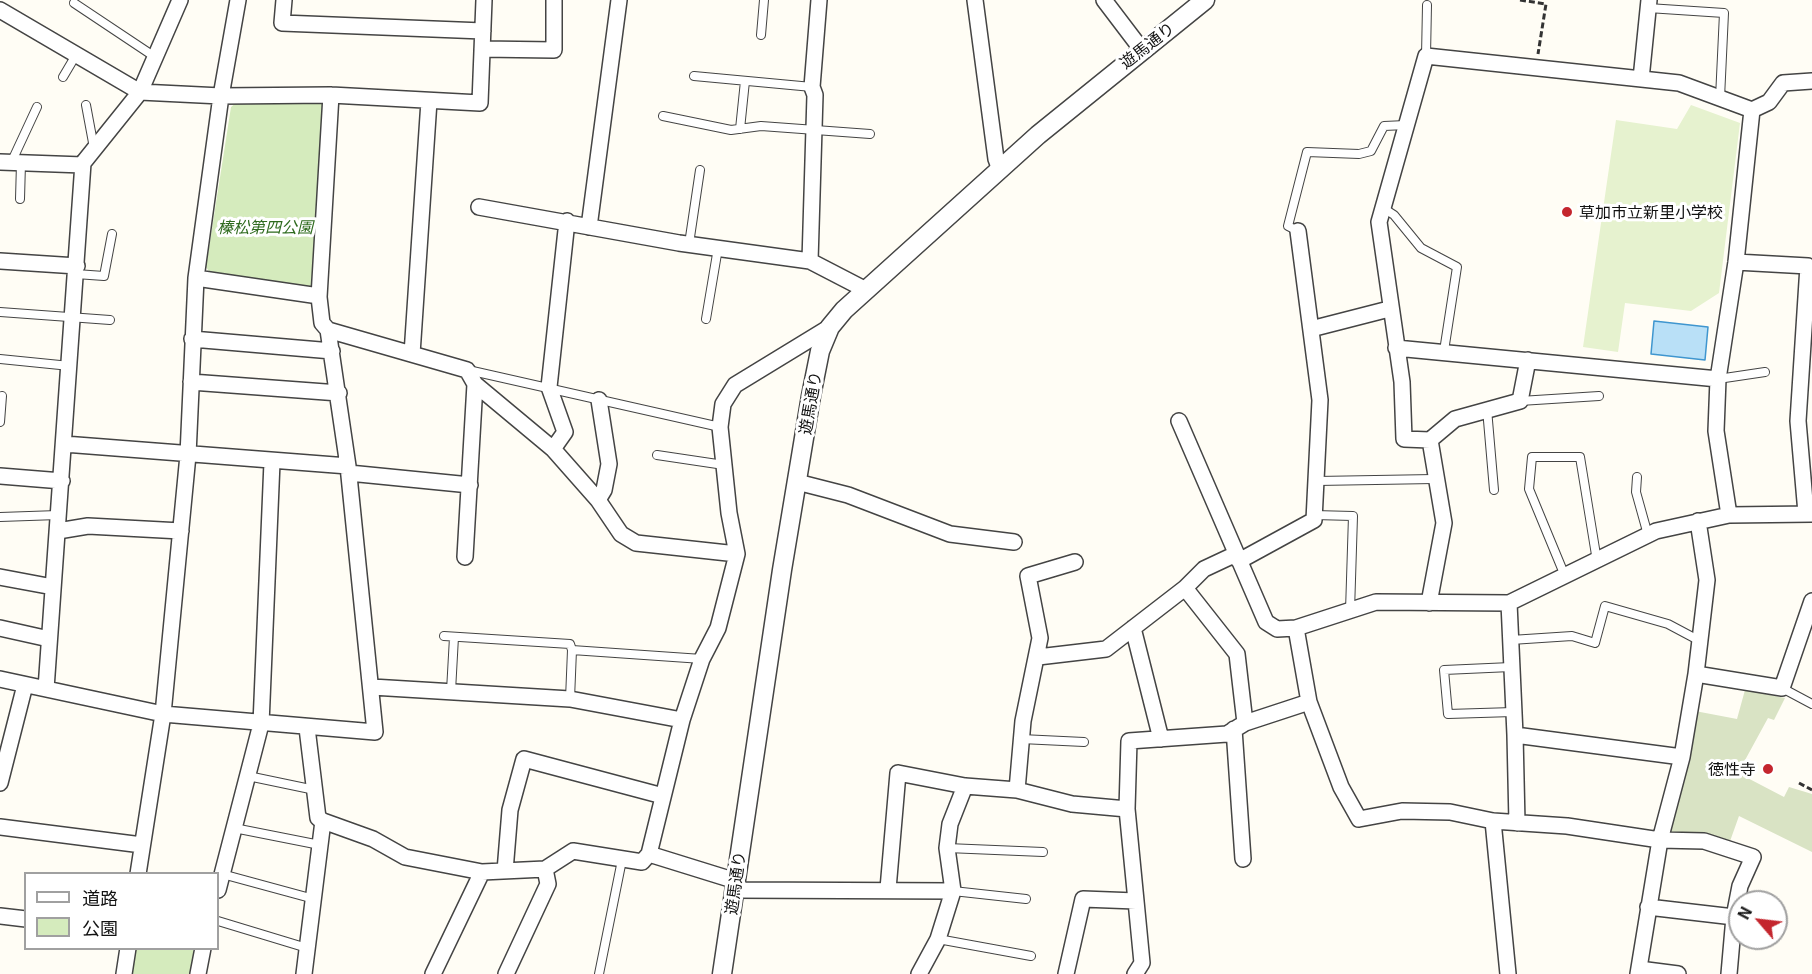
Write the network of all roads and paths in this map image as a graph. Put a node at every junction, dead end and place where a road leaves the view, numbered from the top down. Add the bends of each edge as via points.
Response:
1 (238, 0) edge
2 (284, 0) edge
3 (484, 0) edge
4 (555, 0) edge
5 (619, 0) edge
6 (764, 0) edge
7 (819, 0) edge
8 (975, 0) edge
9 (1104, 0) edge
10 (1205, 0) edge
11 (1520, 0) edge
12 (178, 1) edge
13 (74, 3) dead end
14 (1649, 4) edge
15 (1427, 5) dead end
16 (3, 7) edge
17 (483, 31) junction
18 (761, 35) dead end
19 (482, 49) junction
20 (1142, 50) junction
21 (76, 55) junction
22 (1426, 56) junction
23 (155, 57) junction
24 (1536, 69) junction
25 (694, 76) dead end
26 (63, 77) dead end
27 (1641, 79) junction
28 (745, 81) junction
29 (1812, 81) edge
30 (813, 87) junction
31 (140, 92) junction
32 (331, 95) junction
33 (221, 96) junction
34 (1720, 98) junction
35 (429, 101) junction
36 (86, 105) dead end
37 (37, 107) dead end
38 (1752, 110) junction
39 (663, 116) dead end
40 (1407, 125) junction
41 (740, 129) junction
42 (812, 130) junction
43 (870, 134) dead end
44 (94, 150) junction
45 (11, 162) edge
46 (83, 165) junction
47 (700, 170) dead end
48 (1000, 170) junction
49 (20, 199) dead end
50 (479, 207) dead end
51 (1383, 207) junction
52 (567, 221) junction
53 (589, 227) junction
54 (1299, 231) joint
55 (112, 234) dead end
56 (689, 244) junction
57 (718, 248) junction
58 (0, 261) edge
59 (810, 261) junction
60 (1736, 262) junction
61 (77, 270) junction
62 (196, 278) junction
63 (1809, 288) edge
64 (866, 290) junction
65 (319, 296) junction
66 (1389, 309) junction
67 (0, 312) edge
68 (73, 318) junction
69 (706, 319) dead end
70 (110, 320) dead end
71 (830, 327) junction
72 (1311, 329) junction
73 (328, 330) junction
74 (192, 339) junction
75 (1807, 346) edge
76 (1396, 348) junction
77 (332, 351) junction
78 (1444, 351) junction
79 (412, 354) junction
80 (0, 359) edge
81 (1528, 360) junction
82 (70, 366) junction
83 (467, 370) junction
84 (1765, 372) dead end
85 (1806, 376) edge
86 (1718, 379) junction
87 (190, 382) junction
88 (475, 384) junction
89 (549, 389) junction
90 (339, 393) junction
91 (2, 396) dead end
92 (1599, 396) dead end
93 (599, 400) junction
94 (1520, 401) junction
95 (1488, 409) junction
96 (1179, 421) dead end
97 (0, 422) edge
98 (720, 427) junction
99 (1430, 440) junction
100 (64, 444) junction
101 (553, 448) junction
102 (188, 454) junction
103 (657, 455) dead end
104 (272, 462) junction
105 (724, 465) junction
106 (349, 470) junction
107 (0, 476) edge
108 (1637, 477) dead end
109 (1434, 478) junction
110 (62, 481) junction
111 (1317, 481) junction
112 (797, 482) junction
113 (470, 485) junction
114 (1494, 490) dead end
115 (598, 500) junction
116 (1729, 514) junction
117 (1809, 514) edge
118 (59, 515) junction
119 (1314, 515) junction
120 (0, 517) edge
121 (1698, 521) junction
122 (58, 531) junction
123 (181, 531) junction
124 (1648, 535) junction
125 (1014, 542) dead end
126 (737, 554) junction
127 (465, 557) dead end
128 (1237, 557) junction
129 (1597, 561) junction
130 (1075, 562) dead end
131 (0, 577) edge
132 (1566, 577) junction
133 (53, 587) junction
134 (1185, 588) junction
135 (1812, 601) edge
136 (1429, 603) junction
137 (1509, 603) junction
138 (1350, 611) junction
139 (0, 628) edge
140 (1133, 628) junction
141 (1296, 628) junction
142 (444, 636) dead end
143 (454, 637) junction
144 (49, 639) junction
145 (1510, 640) junction
146 (1700, 641) junction
147 (1805, 646) edge
148 (572, 650) junction
149 (1038, 657) junction
150 (702, 659) junction
151 (1512, 667) junction
152 (1696, 674) junction
153 (0, 679) edge
154 (25, 685) junction
155 (372, 687) junction
156 (1782, 688) junction
157 (46, 689) junction
158 (451, 691) junction
159 (570, 699) junction
160 (1309, 702) junction
161 (1812, 704) edge
162 (1513, 712) junction
163 (163, 714) junction
164 (682, 720) junction
165 (261, 724) junction
166 (1240, 726) junction
167 (307, 728) junction
168 (1515, 735) junction
169 (1021, 739) junction
170 (1161, 739) junction
171 (1084, 742) dead end
172 (3, 754) edge
173 (1682, 757) junction
174 (248, 776) junction
175 (0, 783) edge
176 (1799, 783) dead end
177 (964, 786) junction
178 (315, 790) junction
179 (1017, 790) junction
180 (1812, 790) edge
181 (663, 796) junction
182 (1127, 809) junction
183 (322, 821) junction
184 (1493, 821) junction
185 (1517, 823) junction
186 (0, 827) edge
187 (234, 828) junction
188 (1660, 840) junction
189 (142, 845) junction
190 (320, 845) junction
191 (947, 848) junction
192 (1043, 852) dead end
193 (649, 854) junction
194 (1243, 859) dead end
195 (622, 860) junction
196 (545, 869) junction
197 (505, 871) junction
198 (138, 872) edge
199 (482, 872) junction
200 (222, 874) junction
201 (735, 885) junction
202 (219, 886) edge
203 (888, 889) junction
204 (1739, 890) edge
205 (953, 891) junction
206 (314, 899) junction
207 (1026, 899) dead end
208 (1136, 901) junction
209 (1648, 908) junction
210 (0, 916) edge
211 (1728, 916) edge
212 (24, 919) edge
213 (219, 921) edge
214 (938, 939) junction
215 (307, 948) junction
216 (128, 950) edge
217 (202, 950) edge
218 (1731, 950) edge
219 (1031, 956) dead end
220 (1639, 971) edge
221 (200, 973) edge
222 (124, 974) edge
223 (304, 974) edge
224 (433, 974) edge
225 (506, 974) edge
226 (599, 974) edge
227 (722, 974) edge
228 (918, 974) edge
229 (1066, 974) edge
230 (1135, 974) edge
231 (1508, 974) edge
232 (1678, 974) edge
233 (1729, 974) edge

1 - 33 street
2 - 17 street via 282,22
3 - 17 street
4 - 19 street via 554,50
5 - 53 street
6 - 18 lane
7 - 30 street
8 - 48 street
9 - 20 street
10 - 20 street, 遊馬通り
11 - 24 path via 1546,4
12 - 23 street
13 - 23 lane
14 - 27 street
14 - 34 lane via 1724,13
15 - 22 lane
16 - 21 street
17 - 19 street
19 - 35 street via 480,103
20 - 48 street, 遊馬通り
21 - 26 lane
21 - 31 street
22 - 24 street
22 - 40 street
23 - 31 street
24 - 27 street
25 - 28 lane
27 - 34 street via 1679,83
28 - 30 lane
28 - 41 lane
29 - 38 street via 1783,82 1769,102
30 - 42 street
31 - 33 street
31 - 44 street
32 - 33 street
32 - 35 street
32 - 65 street
33 - 62 street
34 - 38 street
35 - 79 street
36 - 44 lane
37 - 45 lane
38 - 60 street
39 - 41 lane
40 - 51 street
40 - 54 lane via 1384,126 1371,151 1307,152 1288,226
41 - 42 lane via 761,126
42 - 43 lane
42 - 59 street
44 - 46 street
45 - 46 street
45 - 49 lane
46 - 61 street
47 - 56 lane
48 - 64 street, 遊馬通り
50 - 52 street
51 - 66 street via 1378,222
51 - 78 lane via 1421,248 1457,267
52 - 53 street
52 - 89 street
53 - 56 street
54 - 72 street
55 - 61 lane via 104,276
56 - 57 street
57 - 59 street
57 - 69 lane
58 - 61 street
59 - 64 street
60 - 63 street via 1808,266
60 - 86 street
61 - 68 street
62 - 65 street
62 - 74 street
63 - 75 street
64 - 71 street, 遊馬通り
65 - 73 street via 322,323
66 - 72 street
66 - 76 street
67 - 68 lane
68 - 70 lane
68 - 82 street
71 - 98 street via 735,385 723,404
71 - 112 street, 遊馬通り via 820,351
72 - 111 street via 1320,400
73 - 77 street
73 - 79 street
74 - 77 street
74 - 87 street
75 - 85 street
76 - 78 street
76 - 99 street via 1404,439
77 - 90 street
78 - 81 street
79 - 83 street
80 - 82 lane
81 - 86 street
81 - 94 street
82 - 100 street
83 - 88 street
83 - 89 lane
84 - 86 lane
85 - 117 street via 1798,421
86 - 116 street via 1716,431
87 - 90 street
87 - 102 street
88 - 101 street
88 - 113 street
89 - 93 lane
89 - 101 street via 565,432
90 - 106 street
91 - 97 lane
92 - 94 lane
93 - 98 lane
93 - 115 street via 609,464
94 - 95 street
95 - 99 street via 1455,419
95 - 114 lane
96 - 128 street
98 - 105 street
99 - 109 street
100 - 102 street
100 - 110 street
101 - 115 street
102 - 104 street
102 - 123 street
103 - 105 lane
104 - 106 street
104 - 165 street
105 - 126 street
106 - 113 street
106 - 155 street
107 - 110 street
108 - 124 lane via 1636,492
109 - 111 lane
109 - 136 street via 1443,523
110 - 118 street
111 - 119 street
112 - 125 street via 848,495 950,534
112 - 201 street, 遊馬通り
113 - 127 street
115 - 126 street via 621,534 636,543
116 - 117 street
116 - 121 street
118 - 120 lane
118 - 122 street
119 - 128 street via 1314,519
119 - 138 lane via 1353,516
121 - 124 street
121 - 146 street via 1707,580
122 - 123 street via 88,526
122 - 133 street
123 - 163 street
124 - 129 street
126 - 150 street via 718,628
128 - 134 street via 1204,569
128 - 141 street via 1266,622 1277,629
129 - 132 street
129 - 132 lane via 1580,457 1532,457 1528,489
130 - 149 street via 1028,576 1040,638
131 - 133 street
132 - 137 street
133 - 144 street
134 - 140 street
134 - 166 street via 1237,654
135 - 147 street
136 - 137 street
136 - 138 street via 1376,602
137 - 145 street
138 - 141 street
139 - 144 street
140 - 149 street via 1106,649
140 - 170 street
141 - 160 street
142 - 143 lane
143 - 148 lane via 570,644
143 - 158 lane
144 - 157 street
145 - 146 lane via 1572,636 1595,643 1605,606 1668,624
145 - 151 street
146 - 152 street
147 - 156 street
148 - 150 lane
148 - 159 lane
149 - 169 street
150 - 164 street
151 - 162 street
151 - 162 lane via 1444,670 1448,714
152 - 156 street
152 - 173 street
153 - 154 street
154 - 157 street
154 - 172 street
155 - 158 street
155 - 167 street via 375,732
156 - 161 lane
157 - 163 street
158 - 159 street
159 - 164 street
160 - 166 street
160 - 184 street via 1341,787 1359,819 1402,811 1450,812
162 - 168 street
163 - 165 street
163 - 189 street
164 - 181 street
165 - 167 street
165 - 174 street
166 - 170 street via 1227,734
166 - 194 street
167 - 178 street
168 - 173 street
168 - 185 street
169 - 171 lane
169 - 179 street
170 - 182 street via 1129,741
172 - 175 street
173 - 188 street
174 - 178 lane
174 - 187 street
176 - 180 path
177 - 179 street
177 - 191 street via 950,824
177 - 203 street via 898,773
178 - 183 street via 318,818
179 - 182 street via 1072,804
181 - 193 street
181 - 197 street via 524,759 510,810
182 - 208 street
183 - 190 street
183 - 199 street via 373,839 405,857
184 - 185 street
184 - 231 street
185 - 188 street
186 - 189 street
187 - 190 lane
187 - 200 street
188 - 204 street via 1704,841 1754,857
188 - 209 street
189 - 198 street
190 - 206 street
191 - 192 lane
191 - 205 street
193 - 195 street via 642,862
193 - 201 street
195 - 196 street via 573,851
195 - 226 lane
196 - 197 street
196 - 225 street via 548,884
197 - 199 street
199 - 224 street
200 - 202 street
200 - 206 lane
201 - 203 street
201 - 227 street, 遊馬通り
203 - 205 street
205 - 207 lane
205 - 214 street
206 - 215 street
208 - 229 street via 1083,899
208 - 230 street via 1142,963
209 - 211 street
209 - 220 street
210 - 212 street
213 - 215 lane
214 - 219 lane
214 - 228 street
215 - 223 street
216 - 222 street
217 - 221 street
218 - 233 street
220 - 232 street

